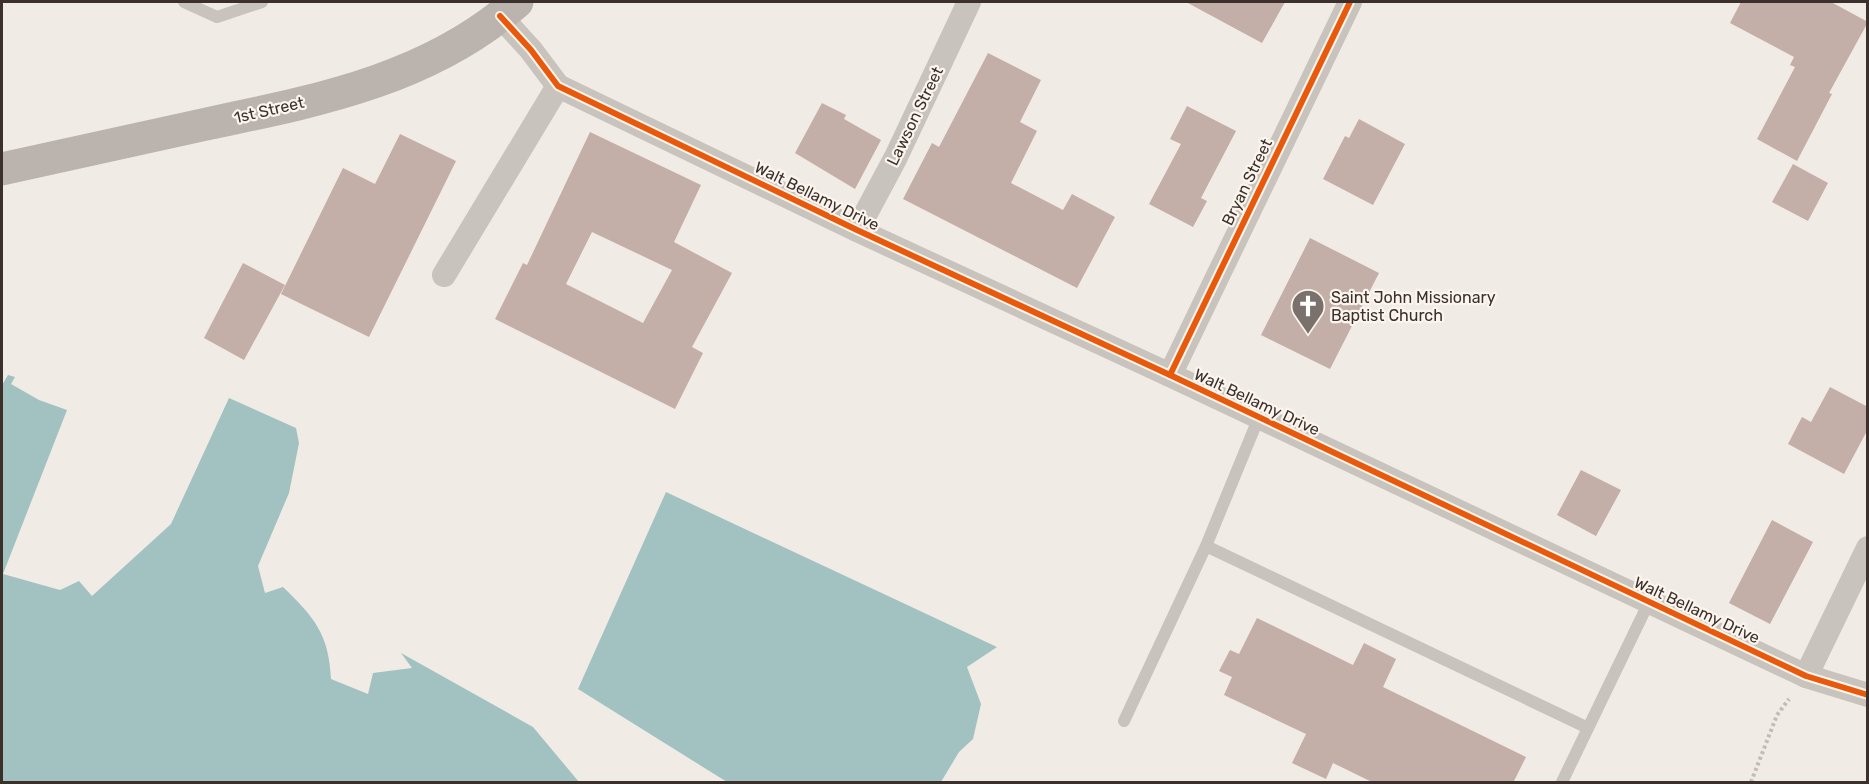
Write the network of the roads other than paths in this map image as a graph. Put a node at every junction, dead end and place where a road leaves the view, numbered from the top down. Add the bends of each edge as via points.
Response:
1 (184, 2) edge
2 (262, 2) edge
3 (969, 2) edge
4 (1350, 2) edge
5 (509, 9) edge
6 (558, 86) junction
7 (2, 169) edge
8 (857, 230) junction
9 (444, 275) dead end
10 (1170, 375) junction
11 (1259, 417) junction
12 (1206, 546) junction
13 (1868, 548) edge
14 (1649, 602) junction
15 (1806, 676) junction
16 (1868, 695) edge
17 (1124, 721) dead end
18 (1588, 728) junction
19 (1562, 783) edge

1 - 2 lane via 217,18
3 - 8 street, Lawson Street
4 - 10 street, Bryan Street
5 - 6 street, Walt Bellamy Drive via 531,50
5 - 7 main road, 1st Street via 472,37 428,62 375,83 280,108
6 - 8 street, Walt Bellamy Drive
6 - 9 street
8 - 10 street, Walt Bellamy Drive
10 - 11 street, Walt Bellamy Drive
11 - 12 lane
11 - 14 street, Walt Bellamy Drive
12 - 17 lane
12 - 18 lane
13 - 15 street
14 - 15 street, Walt Bellamy Drive
14 - 18 lane
15 - 16 street, Walt Bellamy Drive
18 - 19 lane

